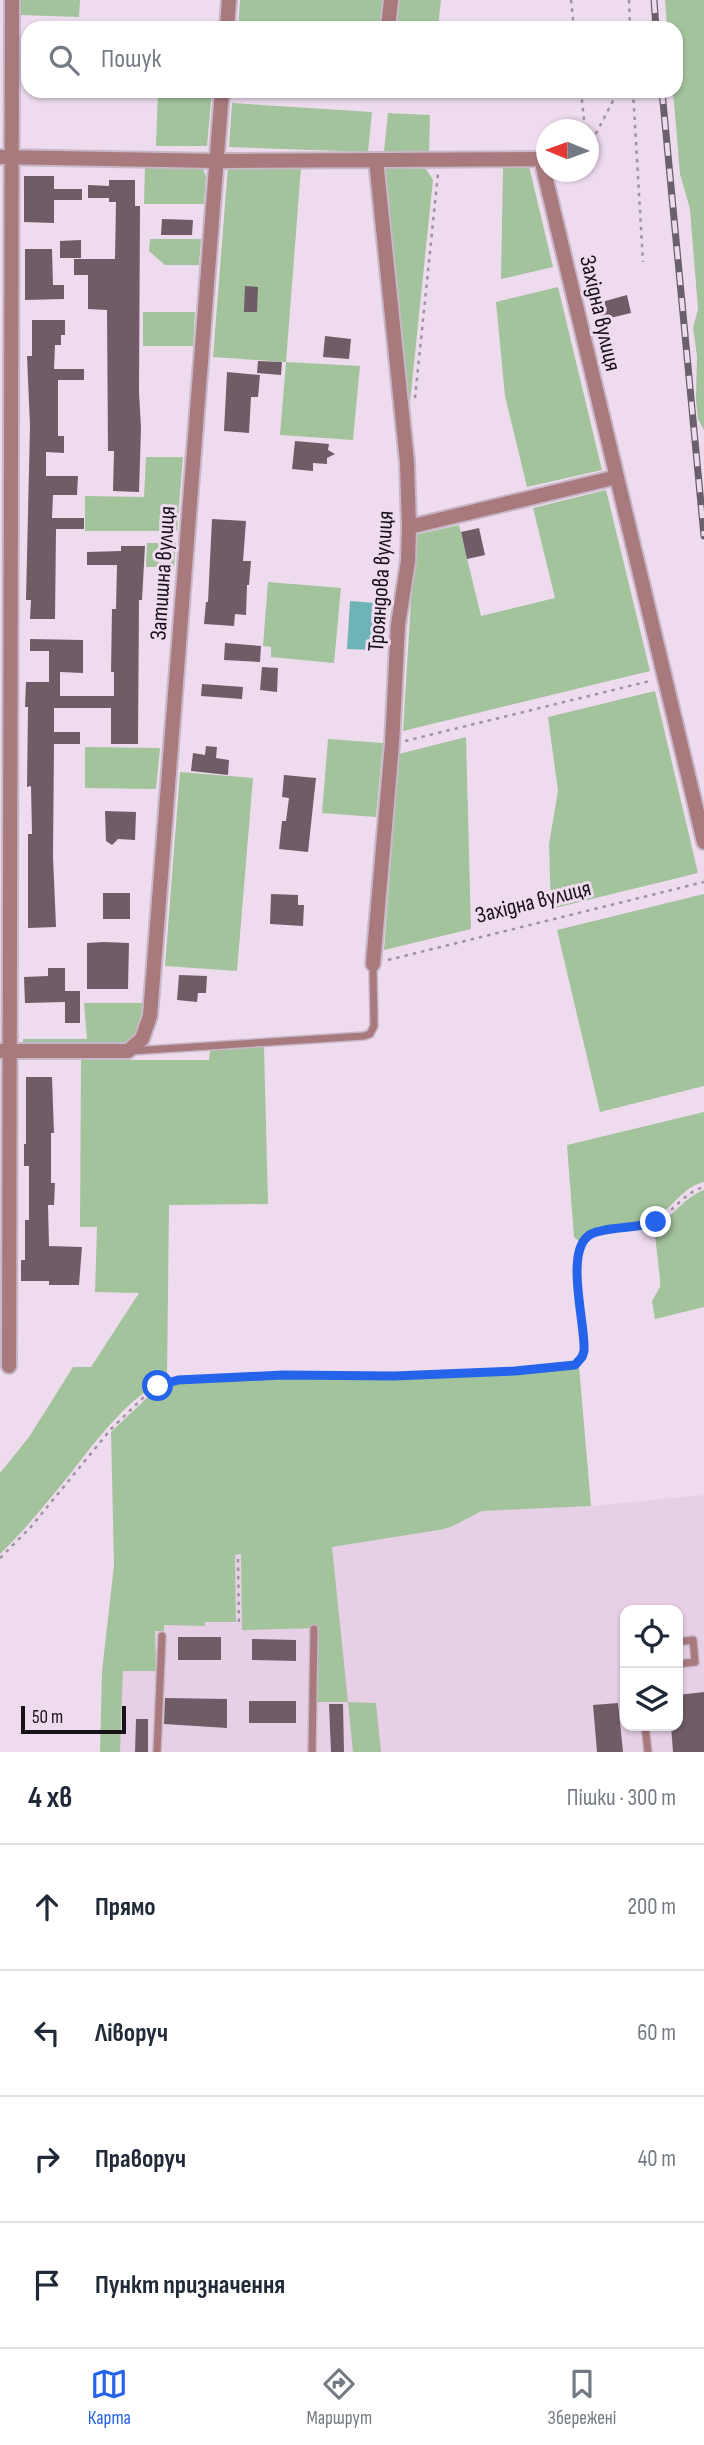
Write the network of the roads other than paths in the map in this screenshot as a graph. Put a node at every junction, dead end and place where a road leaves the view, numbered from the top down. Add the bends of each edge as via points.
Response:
1 (12, 0) edge
2 (229, 0) edge
3 (391, 0) edge
4 (228, 21) edge
5 (389, 21) edge
6 (222, 98) edge
7 (5, 157) edge
8 (376, 160) junction
9 (217, 161) junction
10 (617, 477) junction
11 (409, 527) junction
12 (704, 842) edge
13 (373, 964) joint
14 (5, 1051) edge
15 (128, 1051) junction
16 (9, 1366) dead end
17 (314, 1629) dead end
18 (162, 1636) dead end
19 (683, 1641) edge
20 (683, 1663) edge
21 (646, 1731) edge
22 (157, 1752) edge
23 (312, 1752) edge
24 (648, 1752) edge

1 - 7 street
2 - 4 street
3 - 5 street
6 - 9 street, Затишна вулиця
7 - 9 street
7 - 14 street
8 - 9 street
8 - 10 street, Західна вулиця via 541,159
8 - 11 street, Трояндова вулиця via 407,462
9 - 15 street, Затишна вулиця via 151,1010 146,1032
10 - 11 street
10 - 12 street, Західна вулиця
11 - 13 street, Трояндова вулиця
13 - 15 lane via 374,1026 370,1034
14 - 15 street
14 - 16 street
17 - 23 lane
18 - 22 lane
19 - 20 lane via 693,1640 695,1662
21 - 24 lane

